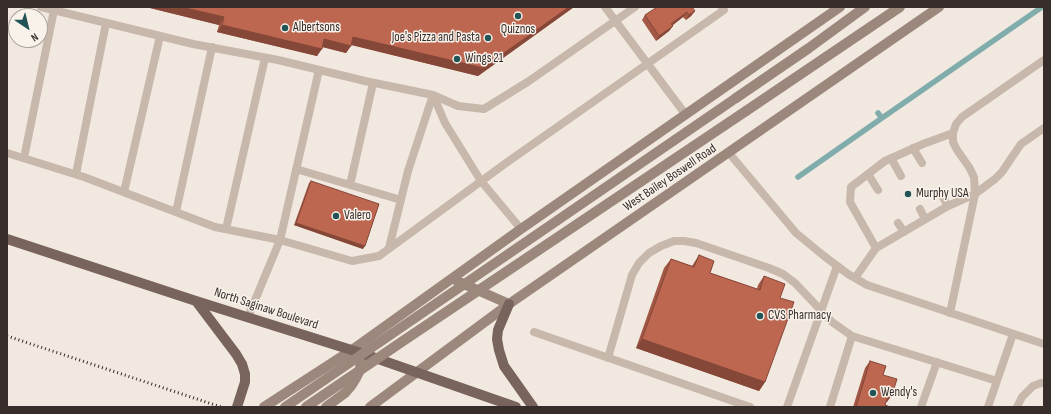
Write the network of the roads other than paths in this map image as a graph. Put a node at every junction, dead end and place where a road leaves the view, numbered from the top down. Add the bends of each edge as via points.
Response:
1 (41, 7) edge
2 (605, 7) edge
3 (635, 7) edge
4 (722, 7) edge
5 (840, 7) edge
6 (865, 7) edge
7 (900, 7) edge
8 (939, 7) edge
9 (54, 10) junction
10 (615, 21) junction
11 (106, 23) junction
12 (160, 36) junction
13 (212, 47) junction
14 (265, 58) junction
15 (1044, 60) edge
16 (647, 63) junction
17 (319, 70) junction
18 (373, 83) junction
19 (433, 96) junction
20 (686, 115) junction
21 (1043, 130) edge
22 (953, 133) junction
23 (913, 148) junction
24 (7, 153) edge
25 (729, 153) junction
26 (24, 158) junction
27 (890, 158) junction
28 (922, 163) dead end
29 (296, 169) junction
30 (76, 174) junction
31 (868, 174) junction
32 (901, 176) dead end
33 (481, 181) junction
34 (350, 185) junction
35 (878, 190) dead end
36 (124, 192) junction
37 (975, 194) junction
38 (942, 196) dead end
39 (400, 200) junction
40 (948, 206) junction
41 (920, 210) dead end
42 (176, 212) junction
43 (925, 220) junction
44 (898, 223) dead end
45 (226, 229) junction
46 (521, 229) junction
47 (904, 232) junction
48 (7, 239) edge
49 (280, 240) junction
50 (389, 248) junction
51 (876, 248) junction
52 (837, 266) junction
53 (452, 278) junction
54 (855, 278) junction
55 (196, 301) junction
56 (509, 304) junction
57 (822, 310) junction
58 (950, 313) junction
59 (248, 317) junction
60 (534, 332) dead end
61 (1013, 334) junction
62 (852, 336) junction
63 (1044, 344) edge
64 (359, 352) junction
65 (608, 358) junction
66 (937, 362) junction
67 (417, 373) junction
68 (997, 381) junction
69 (1044, 383) edge
70 (237, 407) edge
71 (264, 407) edge
72 (285, 407) edge
73 (306, 407) edge
74 (326, 407) edge
75 (370, 407) edge
76 (516, 407) edge
77 (533, 407) edge
78 (750, 407) edge
79 (787, 407) edge
80 (830, 407) edge
81 (922, 407) edge
82 (988, 407) edge
83 (1017, 407) edge

1 - 9 lane
2 - 10 lane
3 - 10 lane
4 - 16 lane via 724,10
5 - 20 main road
6 - 64 main road, bridge via 736,98
7 - 73 main road, West Bailey Boswell Road, bridge
8 - 25 main road, West Bailey Boswell Road
9 - 11 lane
9 - 26 lane
10 - 16 lane
10 - 19 lane via 484,110 458,106
11 - 12 lane
11 - 30 lane
12 - 13 lane
12 - 36 lane
13 - 14 lane
13 - 42 lane
14 - 17 lane
14 - 45 lane
15 - 22 lane via 962,117
16 - 20 lane
16 - 33 lane
17 - 18 lane
17 - 29 lane
18 - 19 lane
18 - 34 lane
19 - 33 lane via 445,123
19 - 39 lane
20 - 46 main road
21 - 37 lane via 1022,144 1002,172
22 - 23 lane
22 - 37 lane via 953,142 974,177
23 - 27 lane
23 - 28 lane
24 - 26 lane
25 - 52 lane via 796,233
25 - 56 main road, West Bailey Boswell Road
26 - 30 lane
27 - 31 lane
27 - 32 lane
29 - 34 lane
29 - 49 lane
30 - 36 lane
31 - 35 lane
31 - 51 lane via 851,187 850,202
33 - 46 lane
33 - 50 lane
34 - 39 lane
36 - 42 lane
37 - 40 lane
37 - 58 lane
38 - 40 lane
39 - 50 lane
40 - 43 lane
41 - 43 lane
42 - 45 lane
43 - 47 lane
44 - 47 lane
45 - 49 lane
46 - 53 main road
47 - 51 lane
48 - 55 main road, North Saginaw Boulevard
49 - 50 lane via 352,261 379,256
49 - 59 lane
51 - 54 lane
52 - 54 lane
52 - 57 lane
53 - 56 main road
53 - 64 main road
54 - 58 lane via 867,285
55 - 59 main road, North Saginaw Boulevard
55 - 70 main road via 242,364 245,382
56 - 67 main road, West Bailey Boswell Road
56 - 77 main road via 498,330 499,350 504,366
57 - 62 lane via 832,322
57 - 65 lane via 783,274 696,243 674,241 649,253 632,275
57 - 79 lane
58 - 61 lane
59 - 64 main road, North Saginaw Boulevard
60 - 65 lane
61 - 63 lane
61 - 68 lane
62 - 66 lane
62 - 80 lane
64 - 67 main road, North Saginaw Boulevard
64 - 71 main road
64 - 72 main road, bridge
64 - 74 main road via 360,370 356,378 345,393
65 - 78 lane
66 - 68 lane
66 - 81 lane
67 - 75 main road, West Bailey Boswell Road
67 - 76 main road, North Saginaw Boulevard
68 - 82 lane
69 - 83 lane via 1033,386 1022,397

